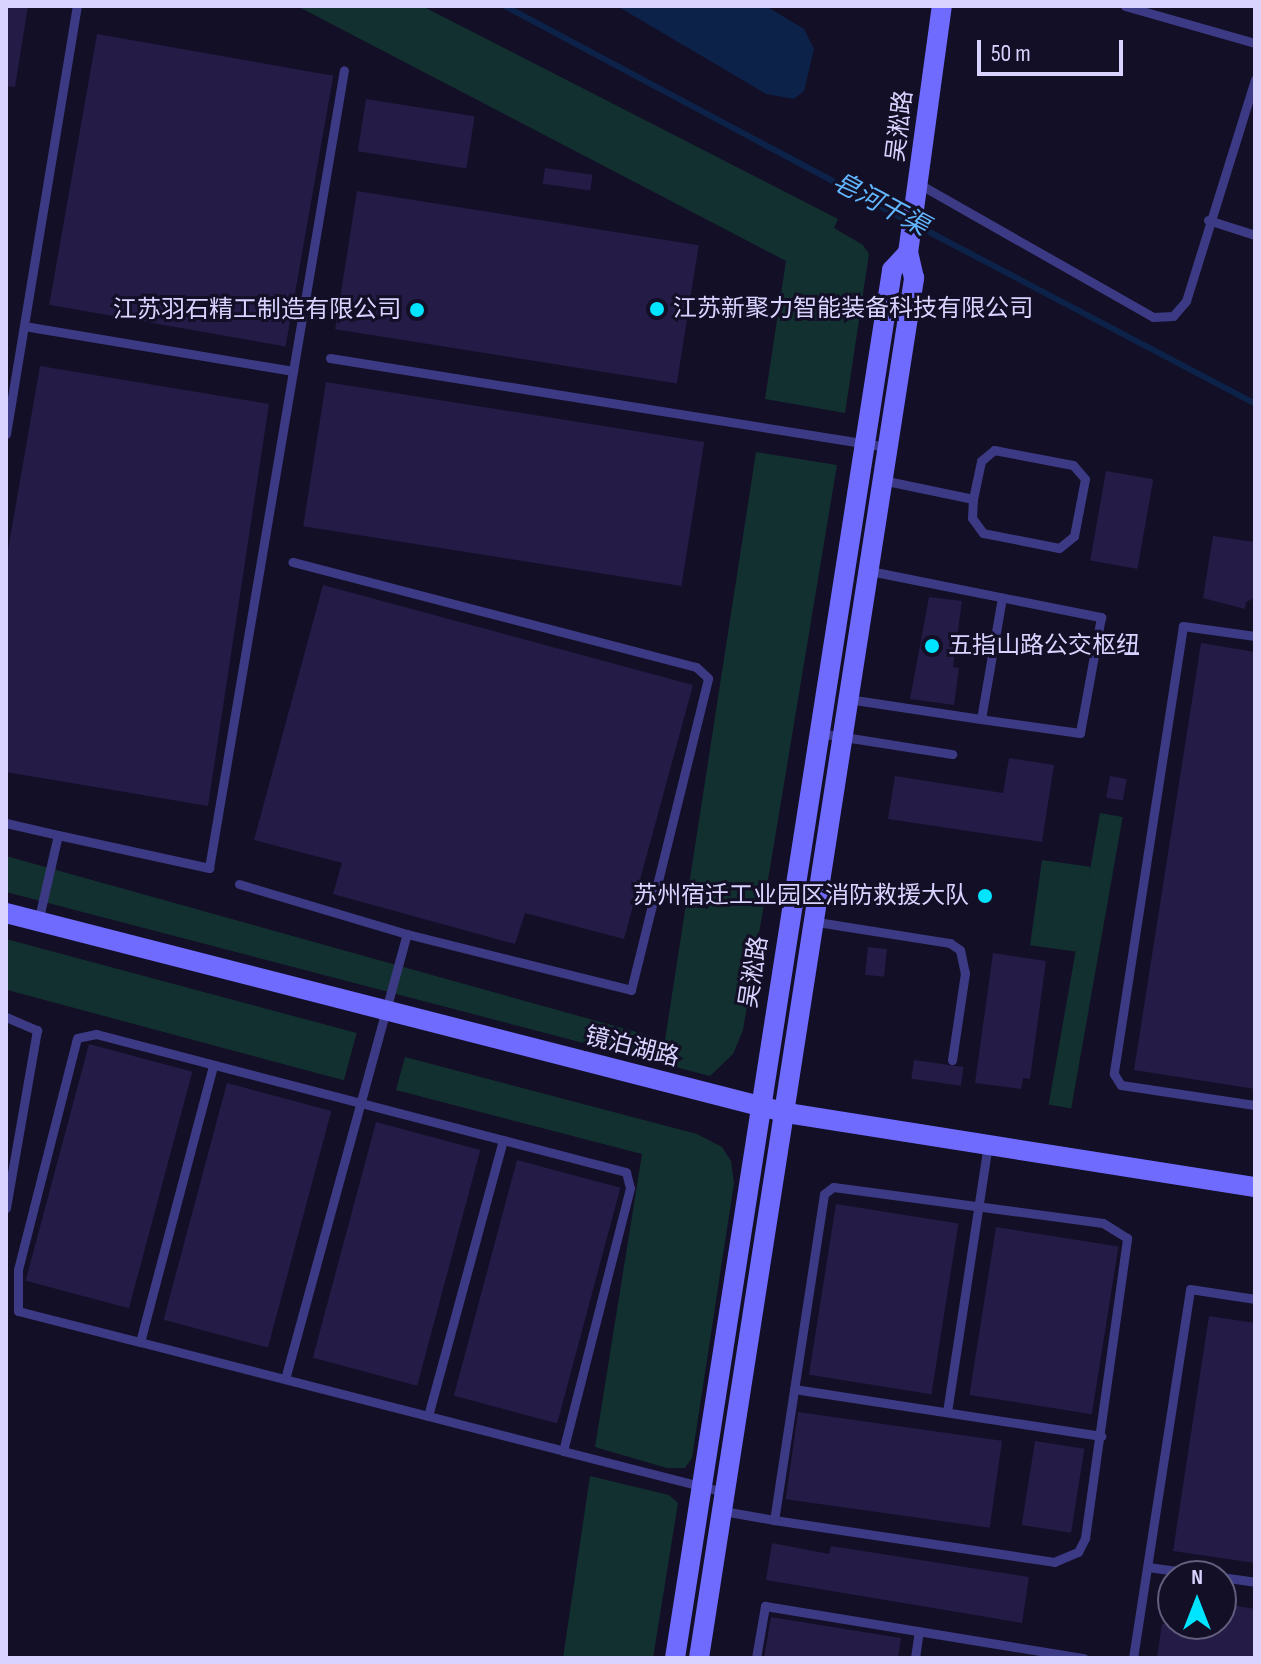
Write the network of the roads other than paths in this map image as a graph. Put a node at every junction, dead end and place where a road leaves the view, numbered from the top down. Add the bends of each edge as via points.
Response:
1 (77, 6) edge
2 (942, 6) edge
3 (1125, 6) edge
4 (1255, 43) edge
5 (344, 70) dead end
6 (1255, 79) edge
7 (919, 184) junction
8 (1208, 220) junction
9 (1255, 235) edge
10 (908, 253) junction
11 (24, 326) junction
12 (330, 358) dead end
13 (293, 371) junction
14 (6, 434) edge
15 (865, 443) junction
16 (887, 447) junction
17 (882, 480) junction
18 (973, 499) junction
19 (292, 562) dead end
20 (867, 570) junction
21 (1002, 598) junction
22 (1255, 636) edge
23 (848, 699) junction
24 (981, 719) junction
25 (819, 733) junction
26 (843, 736) junction
27 (952, 754) dead end
28 (6, 823) edge
29 (58, 835) junction
30 (239, 884) dead end
31 (6, 913) edge
32 (38, 922) junction
33 (817, 922) junction
34 (407, 934) junction
35 (387, 1011) junction
36 (6, 1017) edge
37 (952, 1060) dead end
38 (213, 1065) junction
39 (361, 1103) junction
40 (1255, 1105) edge
41 (759, 1106) junction
42 (787, 1113) junction
43 (503, 1140) junction
44 (988, 1145) junction
45 (1255, 1187) edge
46 (979, 1204) junction
47 (6, 1208) edge
48 (1255, 1299) edge
49 (140, 1342) junction
50 (285, 1379) junction
51 (794, 1389) junction
52 (947, 1412) junction
53 (428, 1416) junction
54 (1101, 1436) junction
55 (563, 1451) junction
56 (702, 1487) junction
57 (723, 1502) junction
58 (774, 1520) junction
59 (1148, 1567) junction
60 (1157, 1568) edge
61 (919, 1631) junction
62 (675, 1658) edge
63 (699, 1658) edge
64 (756, 1658) edge
65 (915, 1658) edge
66 (1084, 1658) edge
67 (1133, 1658) edge

1 - 11 lane
2 - 7 main road, 吴淞路
3 - 4 lane
5 - 13 lane
6 - 8 lane
7 - 8 lane via 1153,317 1173,316 1186,301
7 - 10 main road, 吴淞路
8 - 9 lane
10 - 15 main road, 吴淞路 via 892,270
10 - 16 main road, 吴淞路 via 914,278
11 - 13 lane
11 - 14 lane
12 - 15 lane
13 - 29 lane via 209,868
15 - 16 lane
15 - 25 main road, 吴淞路
16 - 17 main road, 吴淞路
17 - 18 lane
17 - 20 main road, 吴淞路
18 - 18 lane via 981,461 994,450 1073,465 1085,479 1074,536 1059,548 983,533 972,518
19 - 34 lane via 696,667 708,678 631,990
20 - 21 lane
20 - 23 main road, 吴淞路
21 - 24 lane
21 - 24 lane via 1101,617 1080,733
22 - 40 lane via 1183,626 1114,1074 1121,1085
23 - 24 lane
23 - 26 main road, 吴淞路
25 - 26 lane
25 - 41 main road, 吴淞路
26 - 27 lane
26 - 33 main road, 吴淞路
28 - 29 lane
29 - 32 lane
30 - 34 lane
31 - 32 main road, 镜泊湖路
32 - 35 main road, 镜泊湖路
33 - 37 lane via 942,942 960,950 965,973
33 - 42 main road, 吴淞路
34 - 35 lane
35 - 39 lane
35 - 41 main road, 镜泊湖路
36 - 47 lane via 37,1030
38 - 39 lane
38 - 49 lane
38 - 49 lane via 96,1034 77,1038 71,1050 14,1301 18,1311
39 - 43 lane
39 - 50 lane
41 - 42 main road, 镜泊湖路
41 - 56 main road, 吴淞路
42 - 44 main road, 镜泊湖路
42 - 57 main road, 吴淞路
43 - 53 lane
43 - 55 lane via 626,1172 629,1178
44 - 45 main road, 镜泊湖路
44 - 46 lane
46 - 51 lane via 843,1185 824,1194
46 - 52 lane
46 - 54 lane via 1103,1223 1127,1238
48 - 59 lane via 1190,1289
49 - 50 lane
50 - 53 lane
51 - 52 lane
51 - 58 lane
52 - 54 lane
53 - 55 lane
54 - 58 lane via 1085,1538 1078,1552 1054,1562
55 - 56 lane
56 - 57 lane
56 - 62 main road, 吴淞路
57 - 58 lane
57 - 63 main road, 吴淞路
59 - 60 lane
59 - 67 lane
61 - 64 lane via 765,1606
61 - 65 lane
61 - 66 lane

